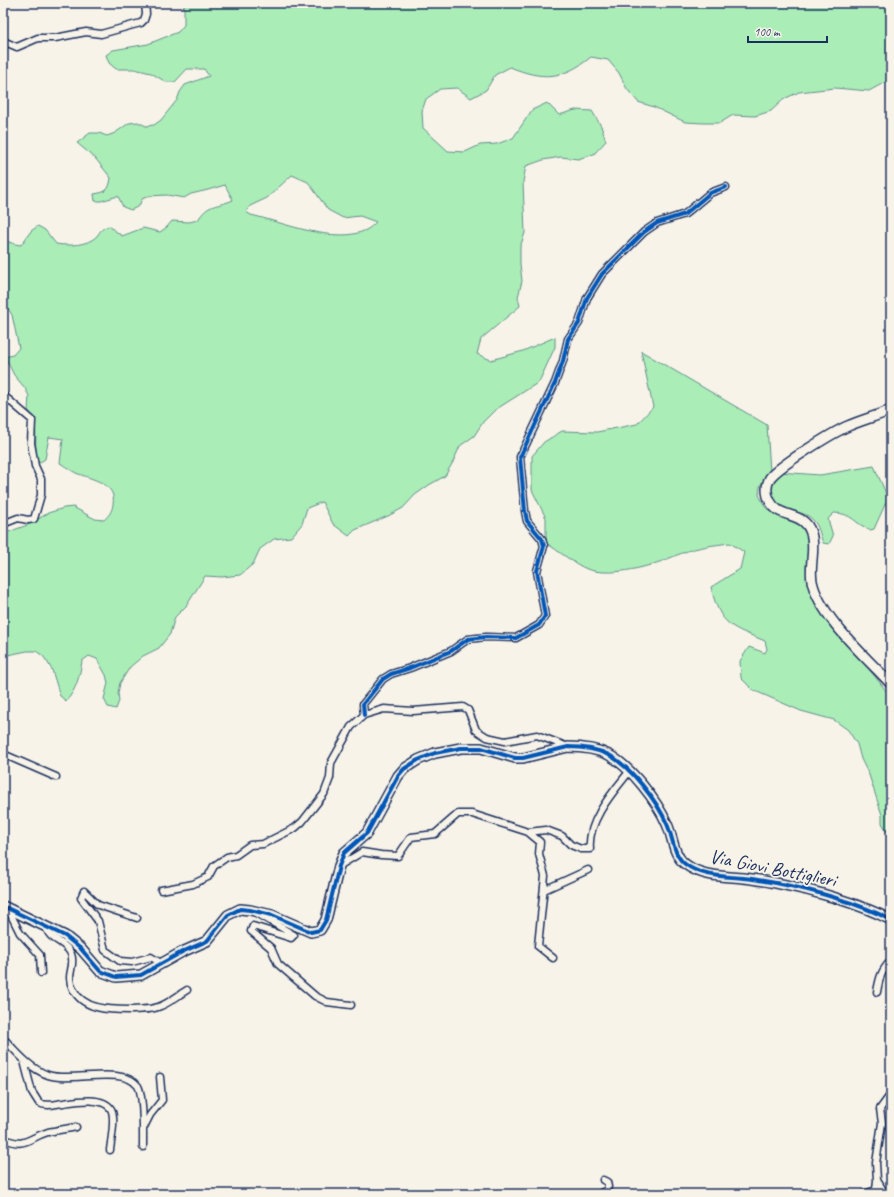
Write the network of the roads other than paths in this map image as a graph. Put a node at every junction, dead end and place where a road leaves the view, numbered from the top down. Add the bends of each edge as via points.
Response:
1 (145, 3) edge
2 (3, 41) edge
3 (726, 187) dead end
4 (3, 396) edge
5 (891, 410) edge
6 (3, 524) edge
7 (891, 684) edge
8 (364, 715) junction
9 (568, 746) junction
10 (3, 754) edge
11 (629, 772) junction
12 (56, 777) dead end
13 (528, 832) junction
14 (339, 866) junction
15 (588, 870) dead end
16 (161, 890) dead end
17 (544, 890) junction
18 (3, 906) edge
19 (250, 910) junction
20 (137, 918) dead end
21 (891, 920) edge
22 (47, 928) junction
23 (553, 958) dead end
24 (161, 963) junction
25 (889, 963) edge
26 (41, 973) dead end
27 (891, 974) edge
28 (187, 990) dead end
29 (877, 992) dead end
30 (351, 1005) dead end
31 (3, 1040) edge
32 (24, 1061) junction
33 (160, 1077) dead end
34 (891, 1094) edge
35 (76, 1127) dead end
36 (143, 1129) junction
37 (3, 1138) edge
38 (143, 1147) dead end
39 (110, 1150) dead end
40 (603, 1180) dead end
41 (877, 1180) junction
42 (876, 1192) edge
43 (599, 1194) edge
44 (864, 1194) edge
45 (885, 1194) edge

1 - 2 street via 146,14 141,23 101,34 86,32 55,38 38,38 17,47
3 - 8 street via 710,193 685,214 657,223 644,232 602,274 587,298 579,324 568,339 555,383 520,457 527,521 542,539 544,546 537,571 545,616 539,625 516,638 468,639 451,651 383,678 363,704
4 - 6 street via 32,420 31,444 35,466 41,479 41,495 34,519 18,518
5 - 7 street via 847,427 809,450 774,473 768,481 767,488 769,500 776,509 796,517 809,527 814,545 812,577 814,589 820,600 845,634
8 - 9 street via 384,709 413,711 463,707 468,710 476,730 487,737 505,740 537,735
8 - 16 street via 352,727 331,763 330,778 324,794 302,822 263,844 250,845 236,855 227,857 214,866 208,877 193,884
9 - 11 street, Via Giovi Bottiglieri via 608,755
9 - 14 street, Via Giovi Bottiglieri via 523,758 481,748 461,748 418,760 398,776 370,829 344,853
10 - 12 street
11 - 13 street via 609,797 593,826 589,841 590,849 571,845 562,836 546,830
11 - 21 street, Via Giovi Bottiglieri via 660,810 669,828 677,856 690,868 705,874 799,888 846,902
13 - 14 street via 472,814 458,814 435,834 411,837 398,856 362,852
13 - 17 street via 540,842 539,854 545,876
14 - 19 street, Via Giovi Bottiglieri via 326,920 317,932 306,932 272,915
15 - 17 street
17 - 23 street via 538,946
18 - 22 street, Via Giovi Bottiglieri
18 - 26 street via 20,933 40,955
19 - 24 street, Via Giovi Bottiglieri via 234,911 208,941
19 - 30 street via 294,935 291,938 253,926 251,931 271,948 278,964 315,996 327,1002
20 - 24 street via 98,905 84,891 81,898 98,921 105,950 120,961 132,962 151,957
22 - 24 street, Via Giovi Bottiglieri via 72,941 100,971 111,976 122,978 141,975
22 - 28 street via 51,936 65,945 70,952 73,960 69,981 75,994 97,1007 112,1010 152,1009
25 - 27 street
25 - 29 street via 879,977
31 - 32 street
32 - 36 street via 55,1077 111,1076 128,1079 140,1091
32 - 39 street via 32,1092 39,1103 48,1105 94,1101 111,1109 113,1118
33 - 36 street via 162,1100
34 - 41 street via 880,1109 882,1123 876,1163
35 - 37 street via 47,1132 22,1143
36 - 38 street
40 - 43 street via 607,1182 608,1187
41 - 42 street
41 - 45 street
42 - 44 street

